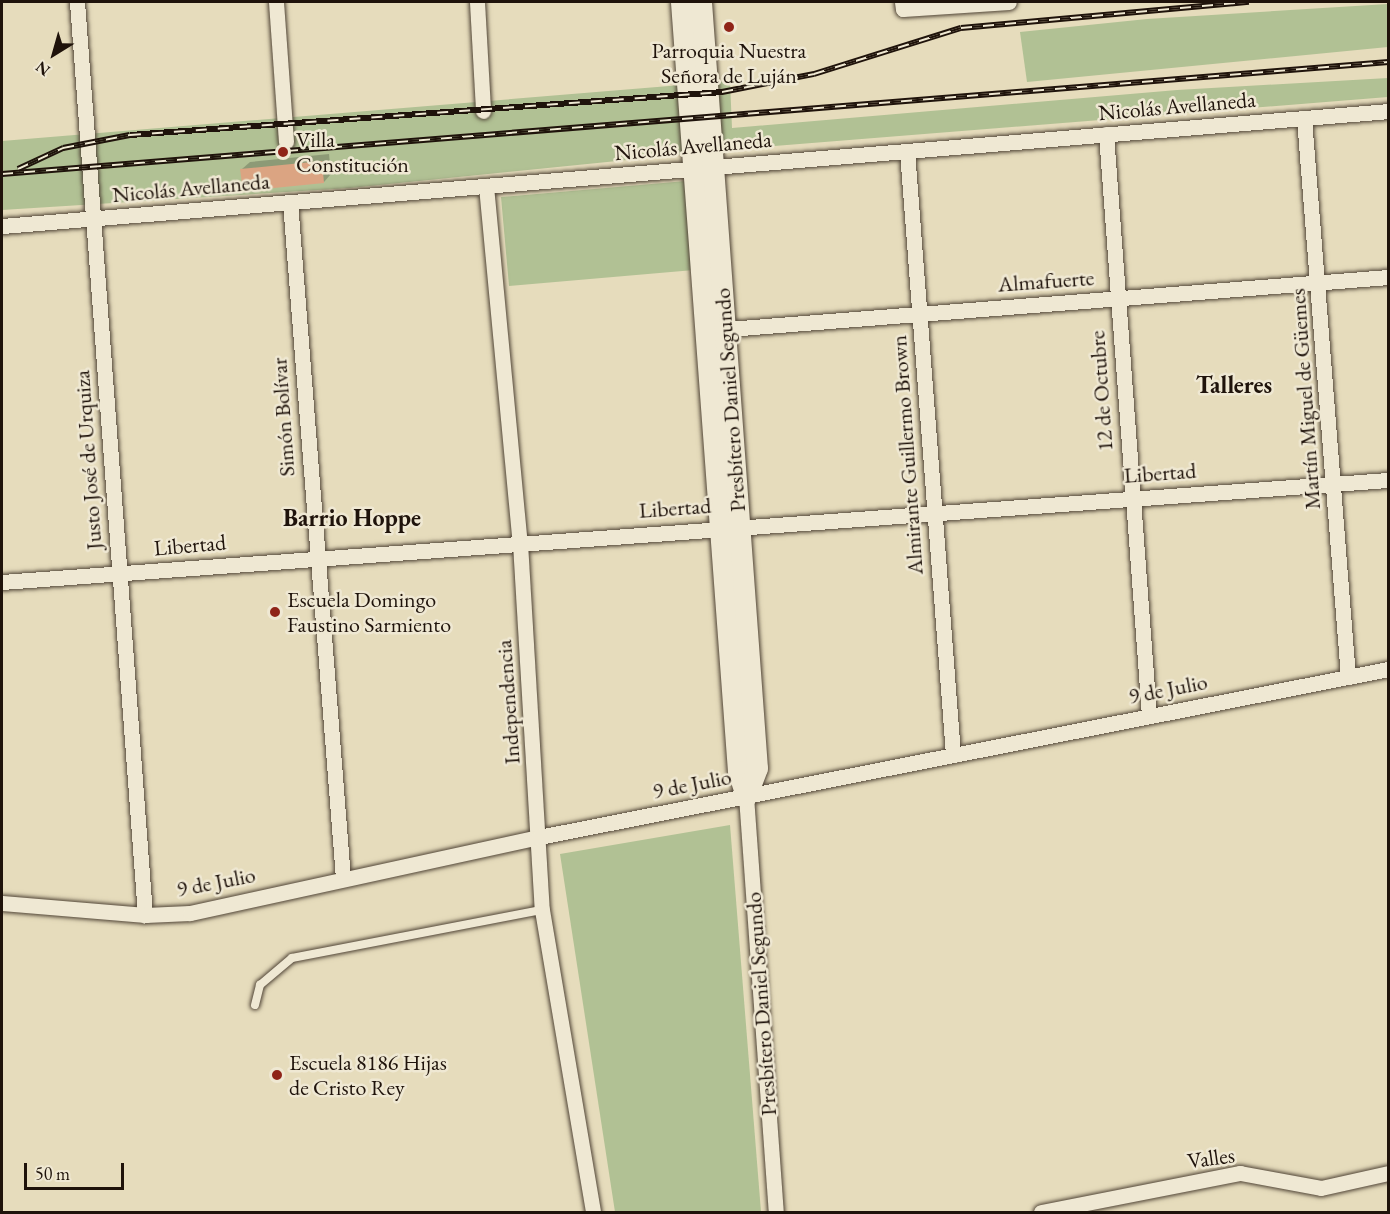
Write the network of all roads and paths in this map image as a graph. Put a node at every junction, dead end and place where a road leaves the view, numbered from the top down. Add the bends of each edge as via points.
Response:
1 (76, 2) edge
2 (276, 2) edge
3 (477, 2) edge
4 (681, 2) edge
5 (701, 2) edge
6 (1009, 2) edge
7 (903, 5) edge
8 (483, 111) dead end
9 (1389, 111) edge
10 (1305, 118) junction
11 (1106, 134) junction
12 (286, 142) dead end
13 (907, 151) junction
14 (703, 168) junction
15 (486, 186) junction
16 (290, 202) junction
17 (92, 219) junction
18 (2, 226) edge
19 (1389, 277) edge
20 (1318, 282) junction
21 (1116, 299) junction
22 (919, 312) junction
23 (715, 329) junction
24 (1389, 480) edge
25 (1334, 484) junction
26 (1132, 497) junction
27 (934, 513) junction
28 (730, 527) junction
29 (520, 543) junction
30 (316, 557) junction
31 (119, 574) junction
32 (2, 582) edge
33 (1389, 669) edge
34 (1348, 677) junction
35 (1149, 716) junction
36 (952, 755) junction
37 (746, 796) junction
38 (539, 837) junction
39 (343, 879) junction
40 (2, 903) edge
41 (542, 910) junction
42 (145, 915) junction
43 (255, 1005) dead end
44 (1389, 1173) edge
45 (593, 1212) edge
46 (776, 1212) edge
47 (1041, 1212) edge

1 - 17 street, Justo José de Urquiza
2 - 12 street
3 - 8 street
4 - 14 main road, Presbítero Daniel Segundo
5 - 14 main road, Presbítero Daniel Segundo
6 - 7 street
9 - 10 street, Nicolás Avellaneda
10 - 11 street, Nicolás Avellaneda
10 - 20 street, Martín Miguel de Güemes
11 - 13 street, Nicolás Avellaneda
11 - 21 street, 12 de Octubre
13 - 14 street, Nicolás Avellaneda
13 - 22 street, Almirante Guillermo Brown
14 - 15 street, Nicolás Avellaneda
14 - 23 main road, Presbítero Daniel Segundo
15 - 16 street, Nicolás Avellaneda
15 - 29 street, Independencia
16 - 17 street, Nicolás Avellaneda
16 - 30 street, Simón Bolívar
17 - 18 street, Nicolás Avellaneda
17 - 31 street, Justo José de Urquiza
19 - 20 street, Almafuerte
20 - 21 street, Almafuerte
20 - 25 street, Martín Miguel de Güemes
21 - 22 street, Almafuerte
21 - 26 street, 12 de Octubre
22 - 23 street, Almafuerte
22 - 27 street, Almirante Guillermo Brown
23 - 28 main road, Presbítero Daniel Segundo
24 - 25 street, Libertad
25 - 26 street, Libertad
25 - 34 street, Martín Miguel de Güemes
26 - 27 street, Libertad
26 - 35 street, 12 de Octubre
27 - 28 street, Libertad
27 - 36 street, Almirante Guillermo Brown
28 - 29 street, Libertad
28 - 37 main road, Presbítero Daniel Segundo via 738,771
29 - 30 street, Libertad
29 - 38 street, Independencia
30 - 31 street, Libertad
30 - 39 street, Simón Bolívar
31 - 32 street, Libertad
31 - 42 street, Justo José de Urquiza
33 - 34 street, 9 de Julio
34 - 35 street, 9 de Julio
35 - 36 street, 9 de Julio
36 - 37 street, 9 de Julio
37 - 38 street, 9 de Julio
37 - 46 street, Presbítero Daniel Segundo
38 - 39 street, 9 de Julio
38 - 41 street, Independencia
39 - 42 street, 9 de Julio via 190,913
40 - 42 street, 9 de Julio
41 - 43 lane via 292,958 260,985
41 - 45 street, Independencia
44 - 47 street, Valles via 1321,1188 1240,1173

